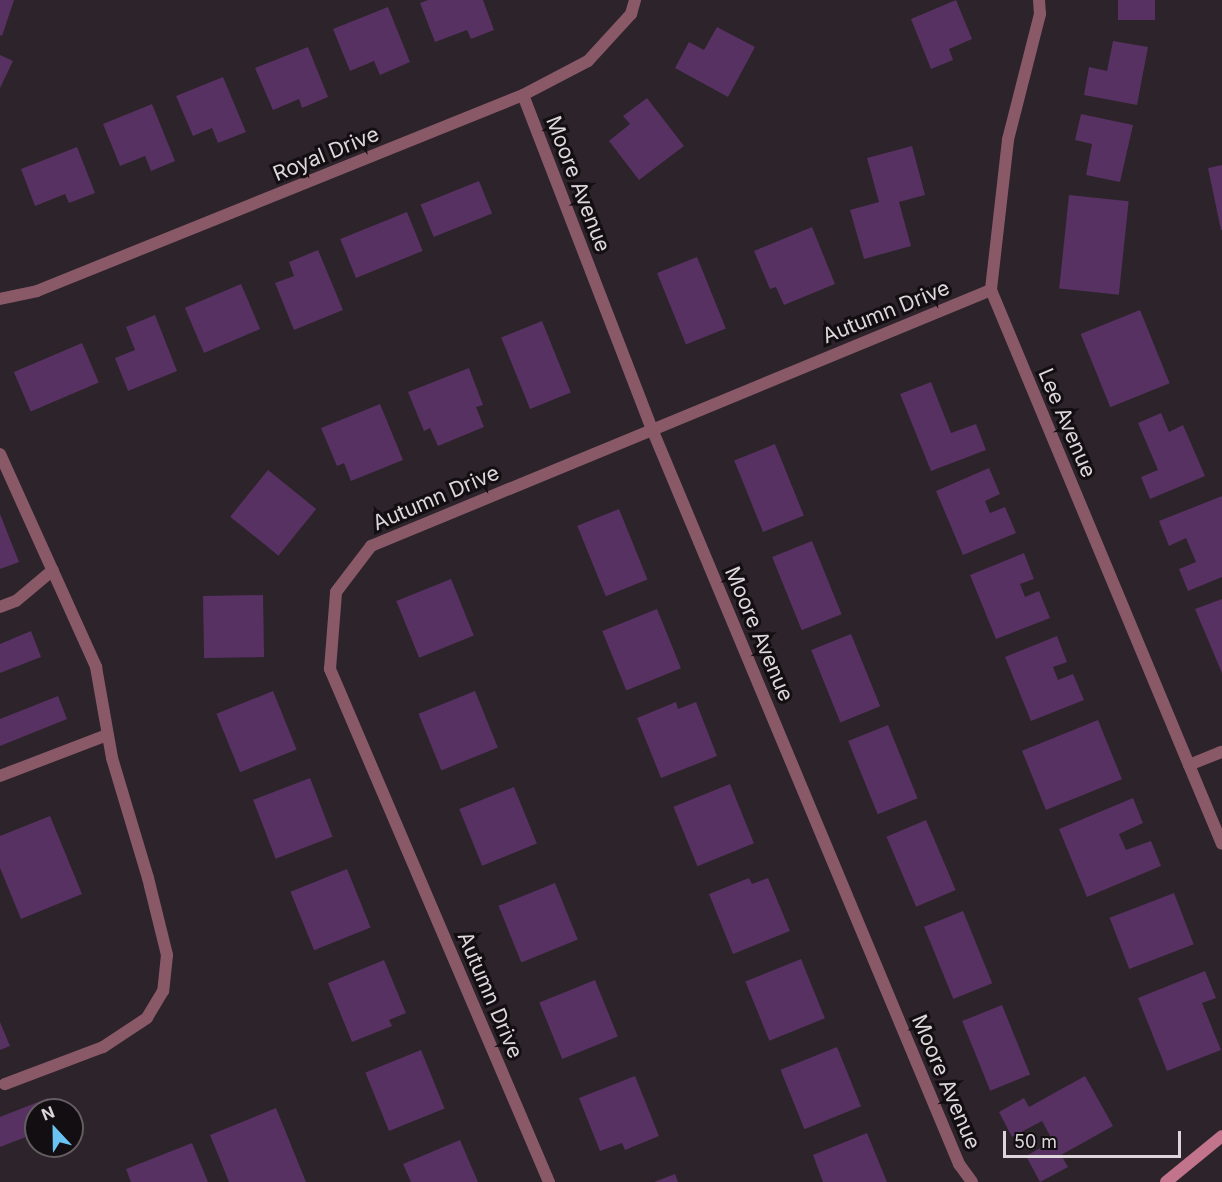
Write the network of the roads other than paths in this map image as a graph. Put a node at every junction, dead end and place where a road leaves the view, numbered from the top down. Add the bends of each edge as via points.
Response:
1 (635, 0) edge
2 (1039, 0) edge
3 (523, 95) junction
4 (990, 290) junction
5 (0, 299) edge
6 (652, 429) junction
7 (0, 454) edge
8 (52, 570) junction
9 (0, 607) edge
10 (107, 735) junction
11 (1222, 752) edge
12 (1189, 765) junction
13 (0, 776) edge
14 (1222, 844) edge
15 (5, 1084) dead end
16 (1222, 1136) edge
17 (549, 1182) edge
18 (972, 1182) edge
19 (1166, 1182) edge

1 - 3 street, Royal Drive via 631,15 588,61
2 - 4 street, Lee Avenue via 1040,14 1008,140
3 - 5 street, Royal Drive via 47,287
3 - 6 street, Moore Avenue
4 - 6 street, Autumn Drive
4 - 12 street, Lee Avenue
6 - 17 street, Autumn Drive via 371,546 336,592 330,669
6 - 18 street, Moore Avenue via 959,1164
7 - 8 street
8 - 9 street via 16,601
8 - 10 street via 96,667
10 - 13 street
10 - 15 street via 167,955 164,991 147,1018 103,1047
11 - 12 street
12 - 14 street, Lee Avenue
16 - 19 street

